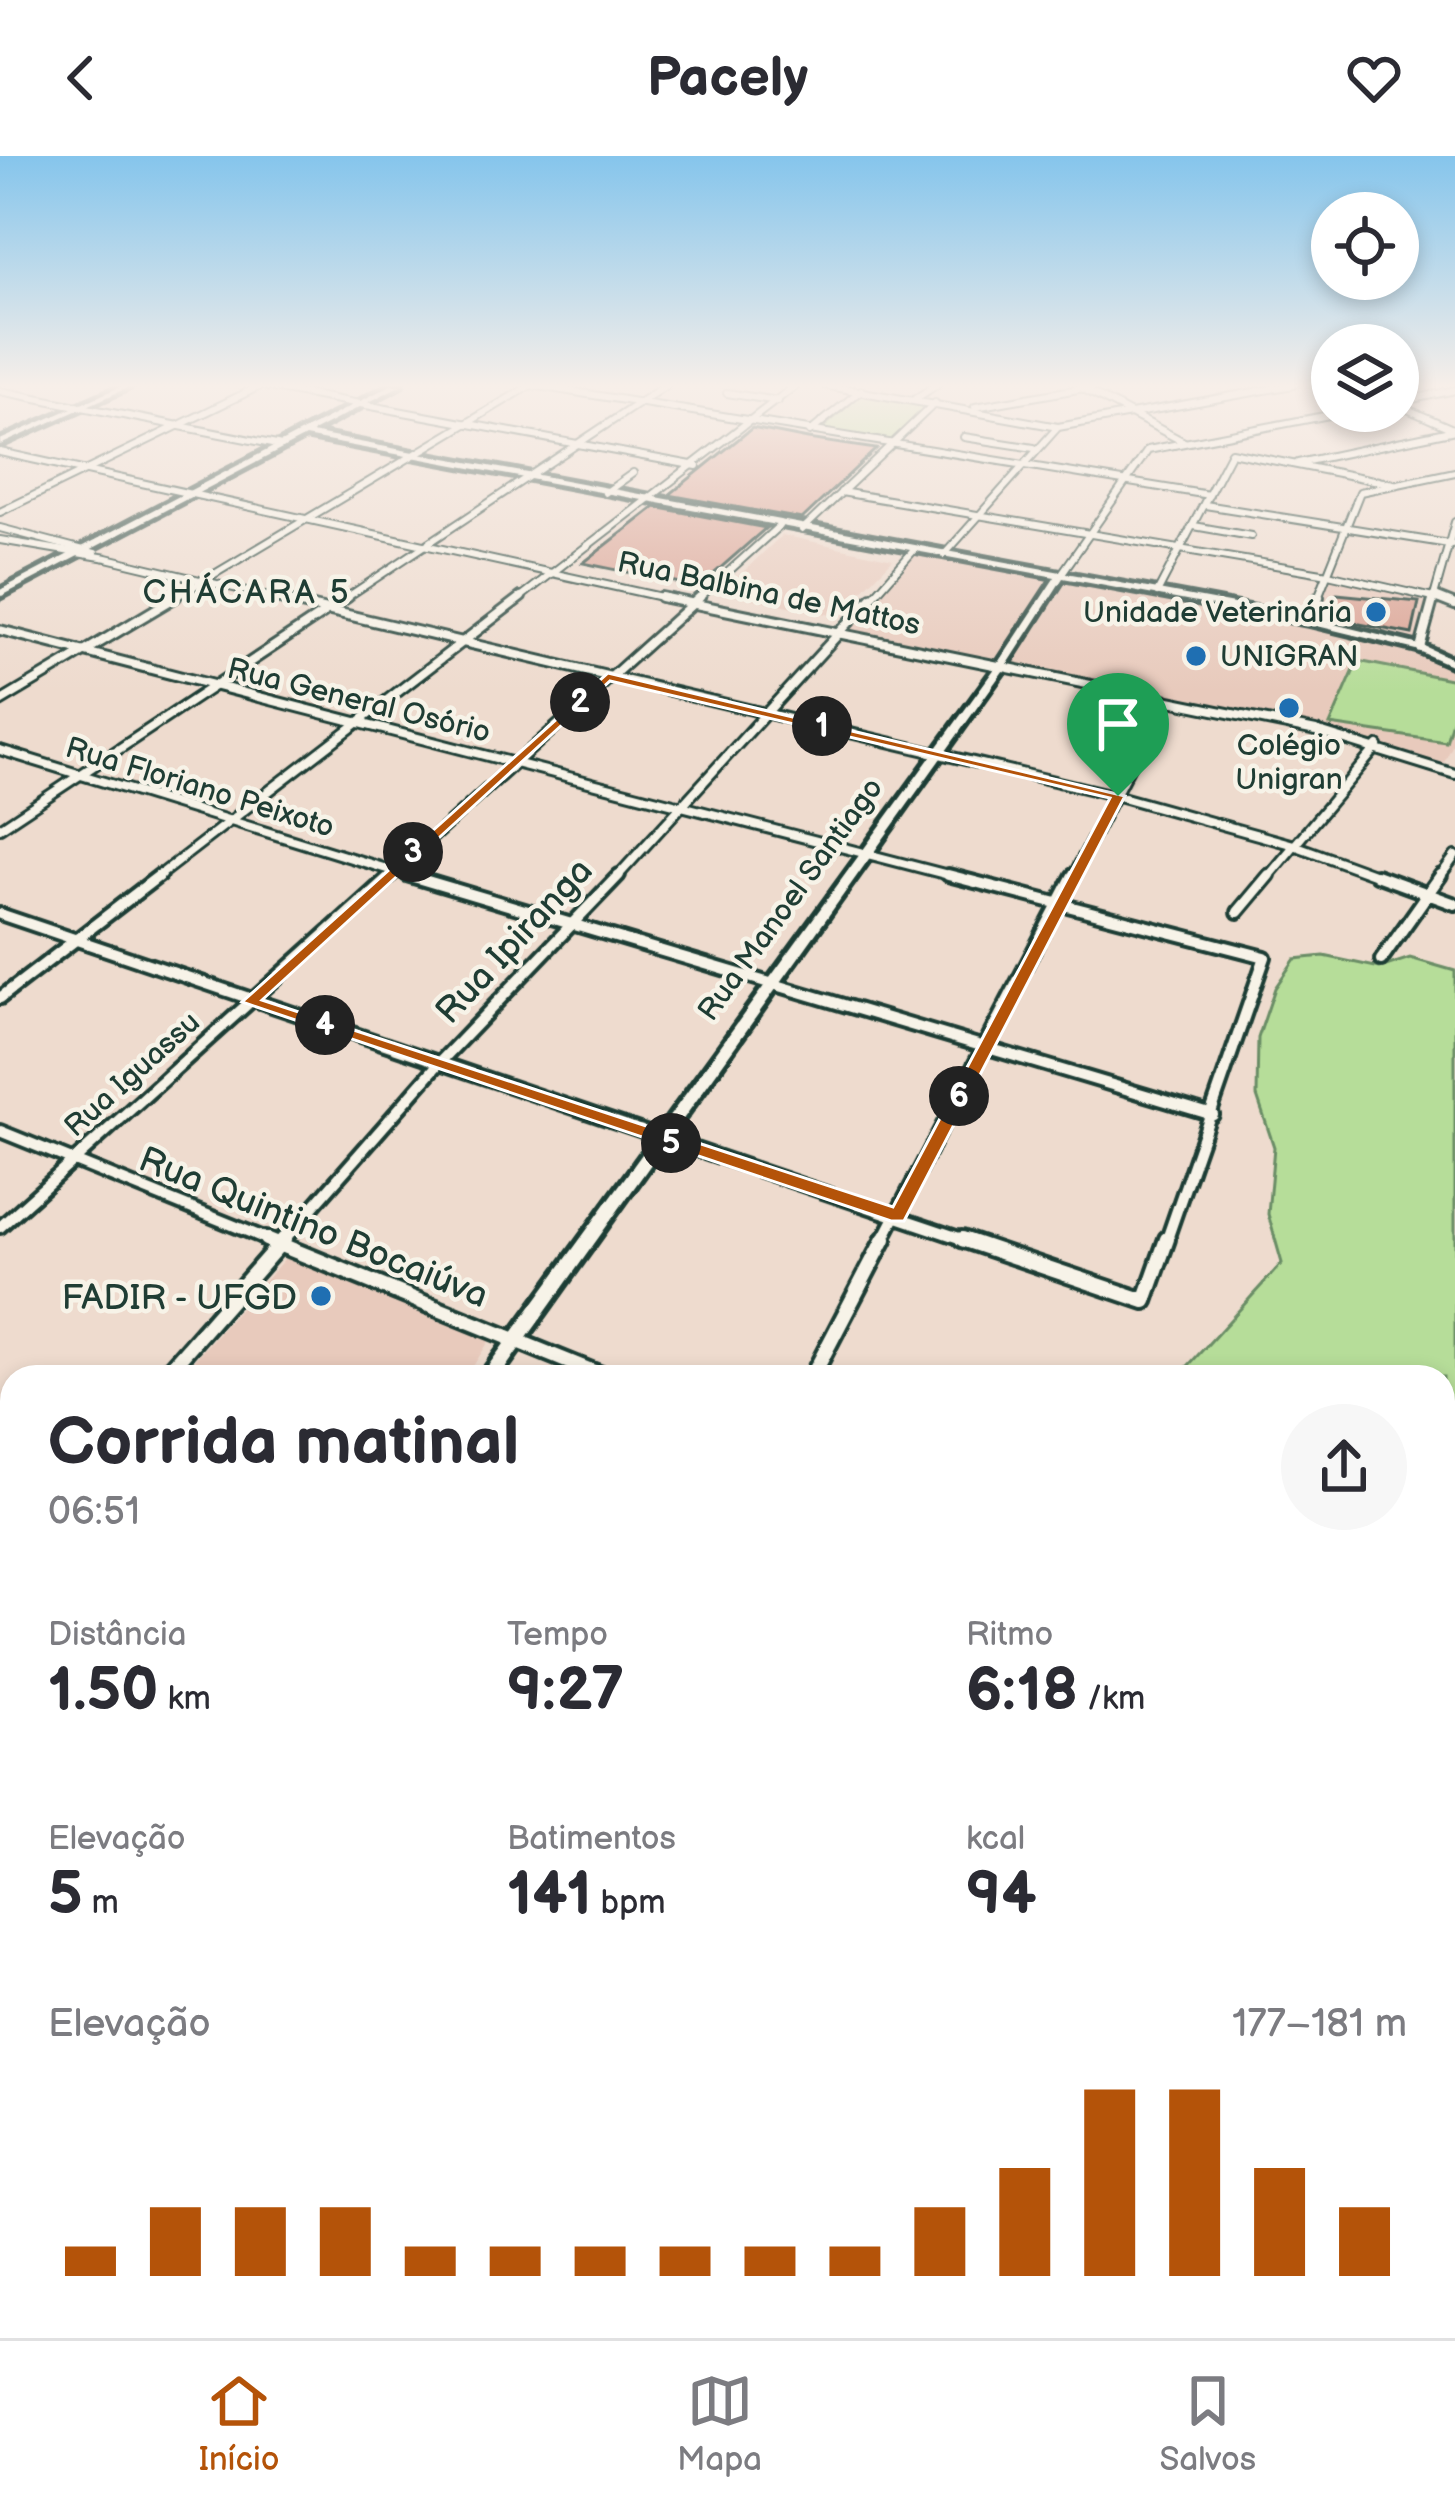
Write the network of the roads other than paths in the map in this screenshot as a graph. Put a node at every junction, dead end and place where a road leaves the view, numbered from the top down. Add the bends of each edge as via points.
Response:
1 (52, 487) edge
2 (153, 487) edge
3 (206, 487) edge
4 (359, 487) edge
5 (517, 487) edge
6 (574, 487) edge
7 (614, 487) edge
8 (669, 487) edge
9 (847, 487) edge
10 (1004, 487) edge
11 (1122, 487) edge
12 (1156, 487) edge
13 (1213, 487) edge
14 (1380, 487) edge
15 (841, 492) junction
16 (605, 493) junction
17 (191, 495) junction
18 (1209, 495) junction
19 (651, 500) junction
20 (1205, 505) junction
21 (0, 512) edge
22 (981, 514) junction
23 (304, 519) junction
24 (1454, 522) edge
25 (779, 526) junction
26 (1194, 526) junction
27 (1348, 527) junction
28 (0, 528) edge
29 (802, 530) junction
30 (1089, 534) junction
31 (30, 535) junction
32 (1251, 536) dead end
33 (0, 540) edge
34 (13, 543) junction
35 (1451, 544) edge
36 (428, 545) junction
37 (87, 549) junction
38 (1181, 549) junction
39 (0, 550) edge
40 (914, 550) junction
41 (75, 556) junction
42 (944, 556) junction
43 (107, 558) junction
44 (557, 573) junction
45 (1328, 574) junction
46 (1060, 576) junction
47 (201, 580) junction
48 (1157, 592) junction
49 (0, 594) edge
50 (1433, 596) junction
51 (690, 603) junction
52 (1455, 605) edge
53 (328, 611) junction
54 (1310, 621) junction
55 (0, 630) edge
56 (839, 634) junction
57 (462, 642) junction
58 (1420, 648) junction
59 (80, 653) junction
60 (1455, 664) edge
61 (1002, 665) junction
62 (608, 677) junction
63 (212, 687) junction
64 (1166, 699) junction
65 (0, 702) edge
66 (767, 713) junction
67 (355, 723) junction
68 (1378, 746) junction
69 (0, 750) edge
70 (936, 752) junction
71 (511, 764) junction
72 (75, 774) junction
73 (1455, 774) edge
74 (1118, 796) junction
75 (683, 808) junction
76 (229, 823) junction
77 (0, 828) edge
78 (1294, 845) junction
79 (865, 854) junction
80 (1455, 856) edge
81 (393, 870) junction
82 (1429, 895) junction
83 (1060, 904) junction
84 (1455, 904) edge
85 (1238, 912) dead end
86 (0, 914) edge
87 (566, 925) junction
88 (78, 940) junction
89 (1381, 960) dead end
90 (767, 986) junction
91 (0, 998) edge
92 (250, 1002) junction
93 (984, 1048) junction
94 (441, 1061) junction
95 (1214, 1115) junction
96 (0, 1131) edge
97 (656, 1138) junction
98 (71, 1161) junction
99 (898, 1216) junction
100 (0, 1227) edge
101 (281, 1242) junction
102 (516, 1339) junction
103 (173, 1365) edge
104 (498, 1365) edge
105 (578, 1365) edge
106 (818, 1365) edge

1 - 21 street
2 - 17 street, Rua Balbina de Mattos
3 - 17 street
4 - 23 street
5 - 36 street
6 - 16 street
7 - 16 street
8 - 19 street
9 - 15 street
10 - 22 street
11 - 30 street, Rua Manoel Santiago
12 - 18 street
13 - 18 street
14 - 27 street via 1360,492
15 - 22 street
15 - 29 street
16 - 19 street
17 - 23 street, Rua Balbina de Mattos
17 - 37 street
18 - 20 street
19 - 25 street
19 - 44 street
20 - 26 street
20 - 27 street
22 - 30 street
22 - 42 street
23 - 36 street, Rua Balbina de Mattos
23 - 47 street
24 - 35 street
25 - 29 street
25 - 51 street, Rua Iguassu
26 - 32 street
26 - 38 street
27 - 35 street
27 - 45 street
28 - 31 street
29 - 40 street
30 - 38 street
30 - 46 street, Rua Manoel Santiago
31 - 34 street
31 - 37 street
33 - 34 street
34 - 39 street
34 - 41 street
35 - 50 street
36 - 44 street, Rua Balbina de Mattos
36 - 53 street
37 - 41 street
37 - 43 street
38 - 45 street
38 - 48 street
40 - 42 street
40 - 56 street, Rua Ipiranga
41 - 43 street
41 - 49 street
42 - 46 street
43 - 47 street
44 - 51 street, Rua Balbina de Mattos
44 - 57 street
45 - 50 street
45 - 54 street
46 - 48 street
46 - 61 street, Rua Manoel Santiago
47 - 53 street
47 - 59 street
48 - 54 street
50 - 52 street
50 - 58 street
51 - 56 street, Rua Balbina de Mattos
51 - 62 street, Rua Iguassu
53 - 57 street
53 - 63 street
54 - 58 street
55 - 59 street, Rua General Osório
56 - 61 street, Rua Balbina de Mattos
56 - 66 street, Rua Ipiranga
57 - 62 street
57 - 67 street
58 - 60 street
59 - 63 street, Rua General Osório
59 - 65 street
61 - 64 street, Rua Balbina de Mattos
61 - 70 street, Rua Manoel Santiago
62 - 66 street
62 - 71 street, Rua Iguassu
63 - 67 street, Rua General Osório
63 - 72 street
64 - 68 street, Rua Balbina de Mattos
64 - 74 street
66 - 70 street
66 - 75 street, Rua Ipiranga
67 - 71 street, Rua General Osório
67 - 76 street
68 - 73 street, Rua Balbina de Mattos
68 - 78 street
69 - 72 street, Rua Floriano Peixoto
70 - 74 street
70 - 79 street, Rua Manoel Santiago
71 - 75 street, Rua General Osório
71 - 81 street, Rua Iguassu
72 - 76 street, Rua Floriano Peixoto
72 - 77 street
74 - 78 street
74 - 83 street
75 - 79 street, Rua General Osório
75 - 87 street, Rua Ipiranga
76 - 81 street, Rua Floriano Peixoto
76 - 88 street
78 - 82 street
78 - 85 street
79 - 83 street, Rua General Osório
79 - 90 street, Rua Manoel Santiago
80 - 82 street
81 - 87 street, Rua Floriano Peixoto
81 - 92 street, Rua Iguassu
82 - 84 street
82 - 89 street
83 - 93 street
83 - 95 street, Rua General Osório via 1264,957
86 - 88 street
87 - 90 street, Rua Floriano Peixoto
87 - 94 street, Rua Ipiranga
88 - 91 street
88 - 92 street
90 - 93 street, Rua Floriano Peixoto
90 - 97 street, Rua Manoel Santiago
92 - 94 street
92 - 98 street, Rua Iguassu
93 - 95 street, Rua Floriano Peixoto
93 - 99 street
94 - 97 street
94 - 101 street, Rua Ipiranga
95 - 99 street via 1145,1301
96 - 98 street, Rua Quintino Bocaiúva
97 - 99 street
97 - 102 street, Rua Manoel Santiago
98 - 100 street, Rua Iguassu
98 - 101 street, Rua Quintino Bocaiúva
99 - 106 street
101 - 102 street, Rua Quintino Bocaiúva
101 - 103 street, Rua Ipiranga
102 - 104 street, Rua Manoel Santiago
102 - 105 street, Rua Quintino Bocaiúva

